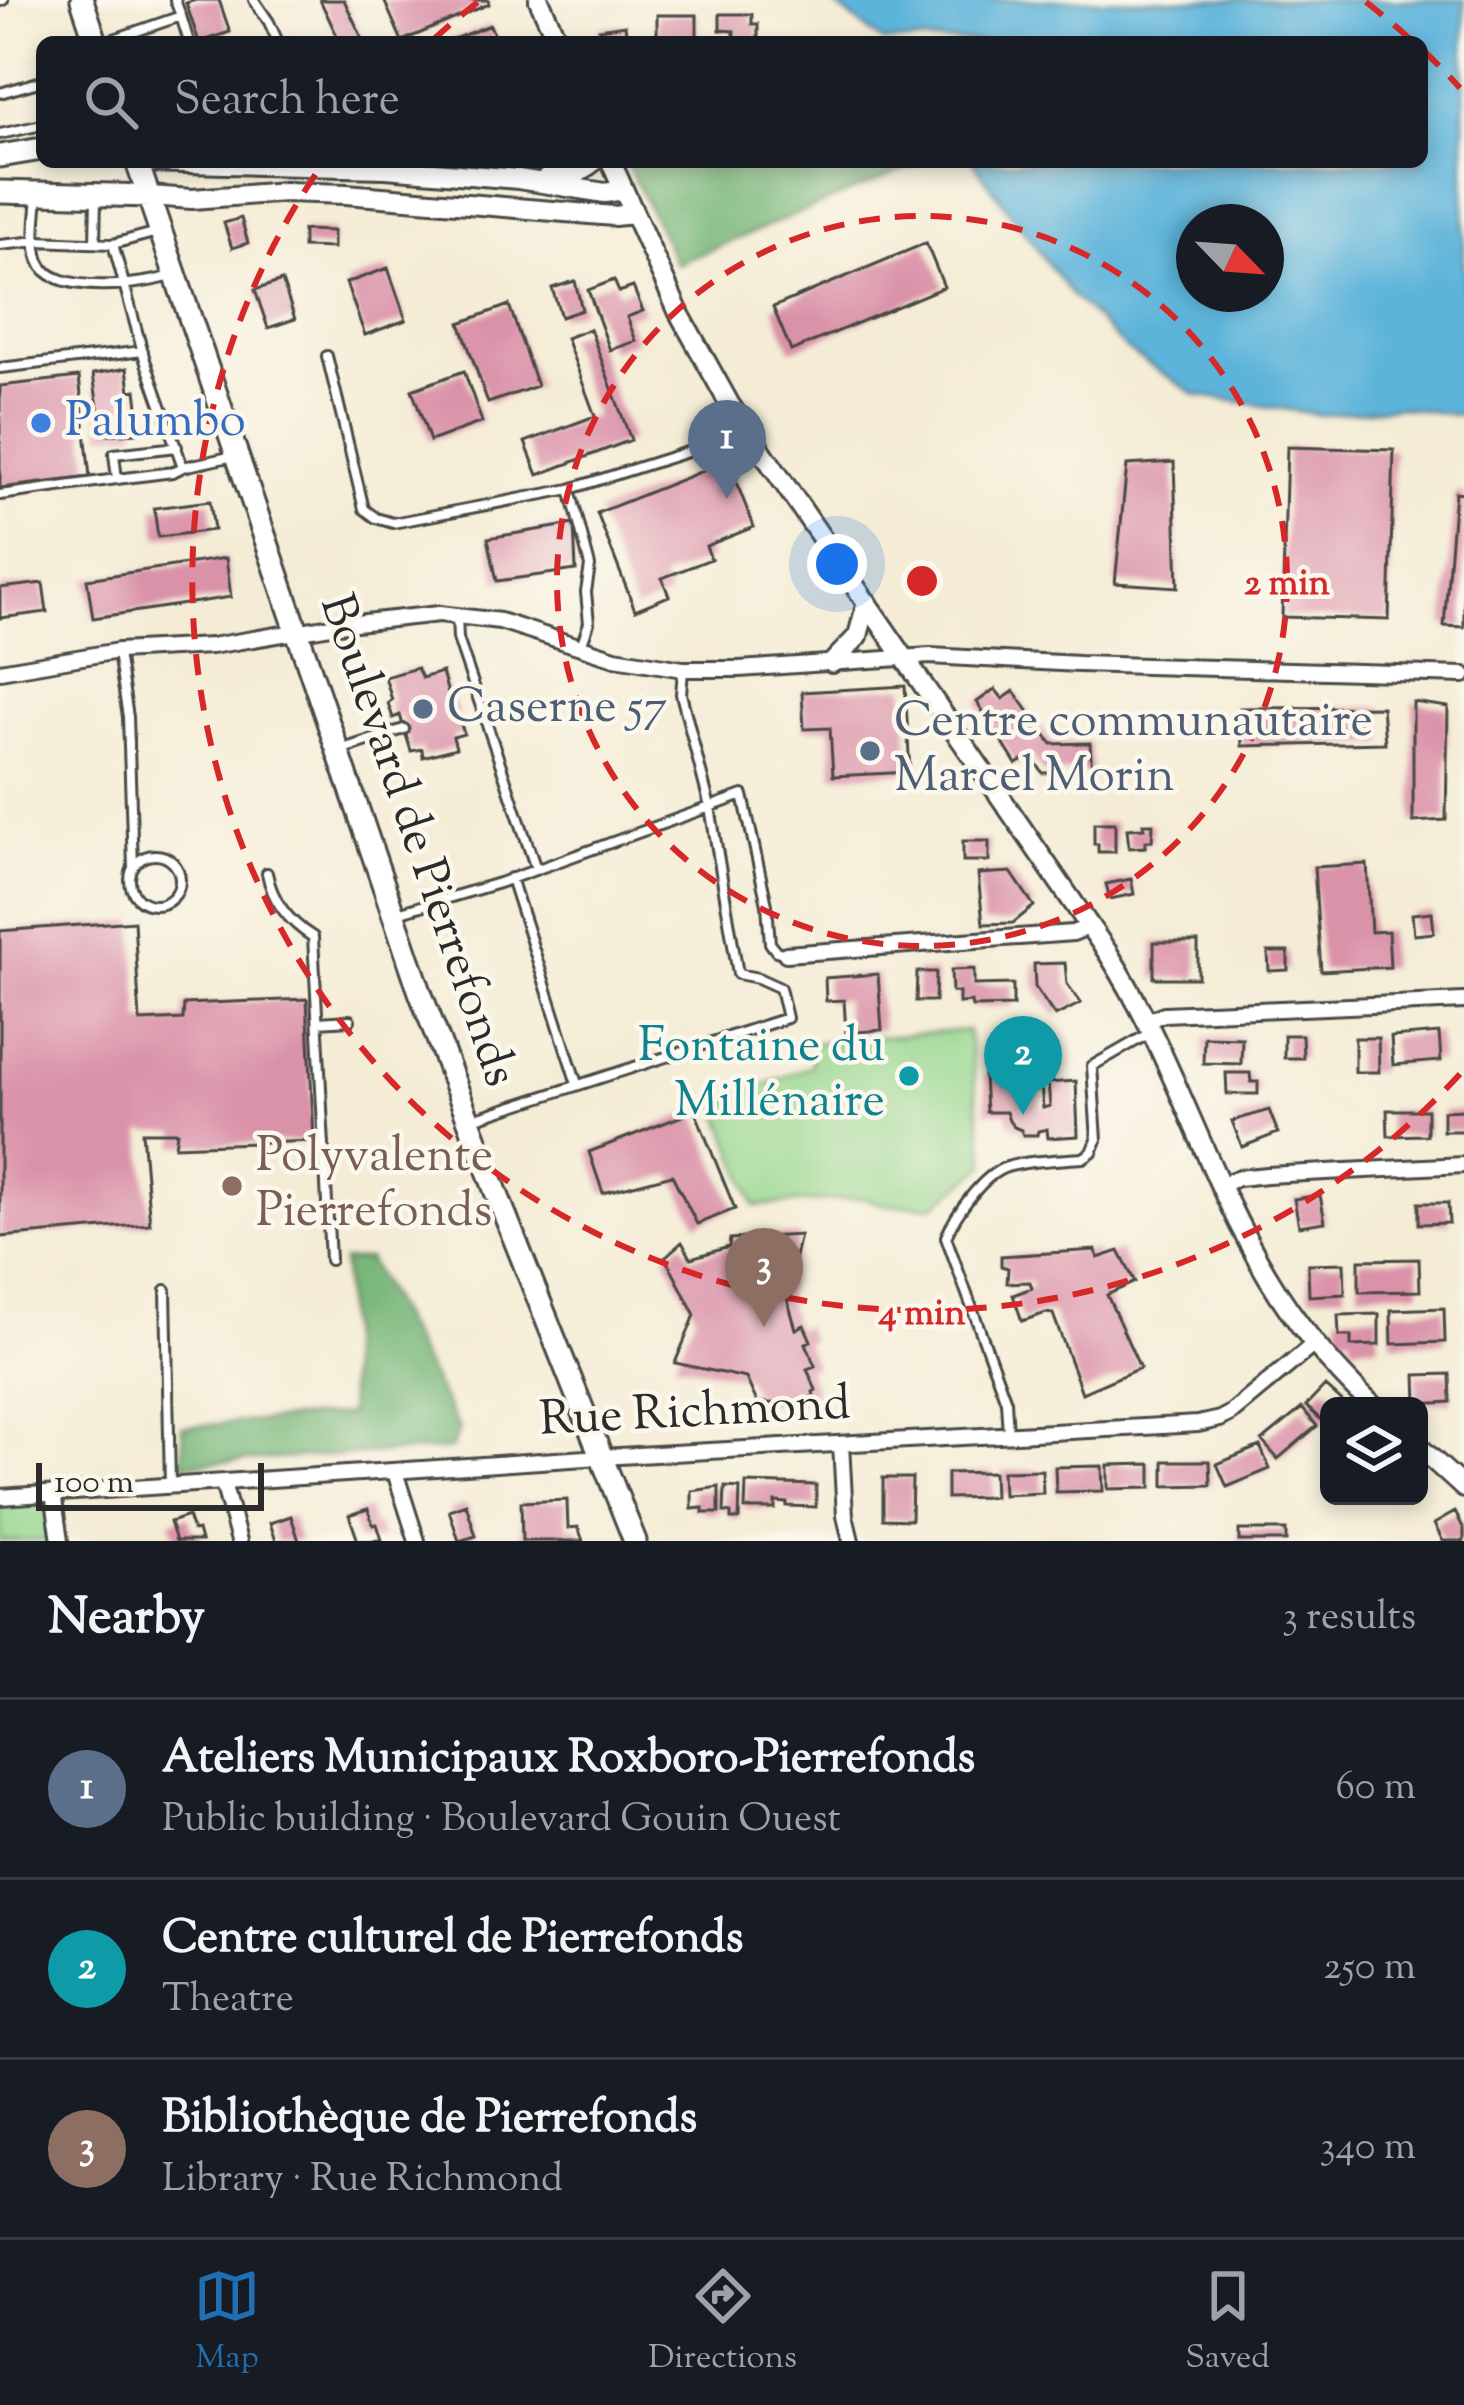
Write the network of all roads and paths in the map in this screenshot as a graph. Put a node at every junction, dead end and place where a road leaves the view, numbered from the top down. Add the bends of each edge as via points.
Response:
1 (82, 0) edge
2 (175, 0) edge
3 (254, 0) edge
4 (539, 0) edge
5 (181, 16) junction
6 (146, 28) junction
7 (98, 36) edge
8 (120, 36) edge
9 (148, 36) edge
10 (187, 36) edge
11 (275, 36) edge
12 (555, 36) edge
13 (36, 83) edge
14 (0, 93) edge
15 (36, 126) edge
16 (0, 134) edge
17 (36, 150) edge
18 (0, 156) edge
19 (36, 160) edge
20 (142, 168) edge
21 (386, 168) edge
22 (587, 168) edge
23 (614, 168) edge
24 (518, 179) junction
25 (623, 190) junction
26 (0, 192) edge
27 (38, 192) junction
28 (96, 194) junction
29 (150, 196) junction
30 (633, 214) junction
31 (162, 231) junction
32 (37, 242) junction
33 (94, 243) junction
34 (112, 244) junction
35 (0, 245) edge
36 (176, 274) junction
37 (126, 285) junction
38 (143, 351) junction
39 (327, 356) dead end
40 (0, 368) edge
41 (746, 429) junction
42 (177, 446) junction
43 (238, 455) junction
44 (183, 467) junction
45 (117, 479) junction
46 (571, 489) junction
47 (0, 495) edge
48 (867, 602) junction
49 (457, 615) junction
50 (298, 633) junction
51 (581, 646) junction
52 (118, 652) junction
53 (906, 657) junction
54 (832, 662) junction
55 (683, 669) junction
56 (0, 671) edge
57 (1464, 676) edge
58 (404, 729) dead end
59 (338, 751) junction
60 (710, 807) junction
61 (133, 867) junction
62 (536, 869) junction
63 (267, 873) dead end
64 (511, 878) junction
65 (393, 914) junction
66 (1090, 926) junction
67 (786, 954) joint
68 (1464, 1001) edge
69 (350, 1020) dead end
70 (318, 1022) junction
71 (1149, 1027) junction
72 (577, 1084) junction
73 (469, 1120) junction
74 (1464, 1165) edge
75 (1222, 1184) junction
76 (330, 1260) dead end
77 (166, 1290) dead end
78 (1314, 1344) junction
79 (1364, 1397) edge
80 (1008, 1434) junction
81 (841, 1444) junction
82 (1428, 1455) edge
83 (601, 1457) junction
84 (395, 1472) junction
85 (223, 1483) junction
86 (170, 1486) junction
87 (1464, 1488) edge
88 (53, 1493) junction
89 (0, 1497) edge
90 (60, 1541) edge
91 (239, 1541) edge
92 (417, 1541) edge
93 (635, 1541) edge
94 (851, 1541) edge

1 - 7 main road
2 - 5 lane
3 - 11 lane
4 - 12 street
5 - 6 lane
5 - 10 lane
6 - 8 lane
6 - 9 lane
13 - 14 lane
15 - 16 lane
17 - 18 main road
18 - 19 main road
20 - 29 main road, Boulevard de Pierrefonds
21 - 24 street
22 - 24 street
23 - 25 street
24 - 25 street
25 - 30 street
26 - 27 main road
27 - 28 main road
27 - 32 lane
28 - 29 main road
28 - 33 lane
29 - 30 street via 329,193
29 - 31 main road, Boulevard de Pierrefonds
30 - 41 street via 691,338
31 - 34 lane
31 - 36 main road, Boulevard de Pierrefonds
32 - 33 lane
32 - 35 lane
32 - 37 lane via 40,266 55,278
33 - 34 lane
34 - 37 lane
36 - 37 lane
36 - 43 main road, Boulevard de Pierrefonds
37 - 38 lane
38 - 40 lane
38 - 42 lane
39 - 46 lane via 364,509 376,518 393,523
41 - 46 lane
41 - 48 street
42 - 44 lane
42 - 45 lane via 114,454
43 - 44 lane
43 - 50 main road, Boulevard de Pierrefonds
44 - 45 lane
45 - 47 lane
46 - 51 lane via 590,566
48 - 53 street
48 - 54 street via 858,636
49 - 50 street
49 - 51 street
49 - 62 lane via 458,639
50 - 52 street
50 - 59 main road, Boulevard de Pierrefonds
51 - 55 street
52 - 56 street
52 - 61 lane
53 - 54 street
53 - 57 street
53 - 66 street
54 - 55 street
55 - 60 lane via 681,694
58 - 59 lane
59 - 65 main road, Boulevard de Pierrefonds
60 - 62 lane
60 - 67 lane via 743,795 770,943
60 - 72 lane via 738,974 781,988 787,1018
61 - 61 lane via 129,883 142,903 174,898 180,881 170,860 146,856
62 - 64 lane
63 - 70 lane via 271,892 313,937
64 - 65 lane
64 - 72 lane
65 - 73 main road, Boulevard de Pierrefonds
66 - 67 street
66 - 71 street
68 - 71 street via 1164,1014
69 - 70 lane
70 - 76 lane
71 - 75 street
71 - 80 lane via 1092,1066 1092,1153 992,1175 946,1237 1006,1401
72 - 73 lane
73 - 83 main road, Boulevard de Pierrefonds
74 - 75 street
75 - 78 street via 1265,1272
77 - 86 lane
78 - 79 street
78 - 80 street, Rue Richmond via 1213,1421
80 - 81 street, Rue Richmond
81 - 83 street, Rue Richmond
81 - 94 street
82 - 87 street
83 - 84 street, Rue Richmond
83 - 93 main road, Boulevard de Pierrefonds
84 - 85 street, Rue Richmond
84 - 92 street
85 - 86 street, Rue Richmond
85 - 91 street
86 - 88 street, Rue Richmond
88 - 89 street, Rue Richmond
88 - 90 street

